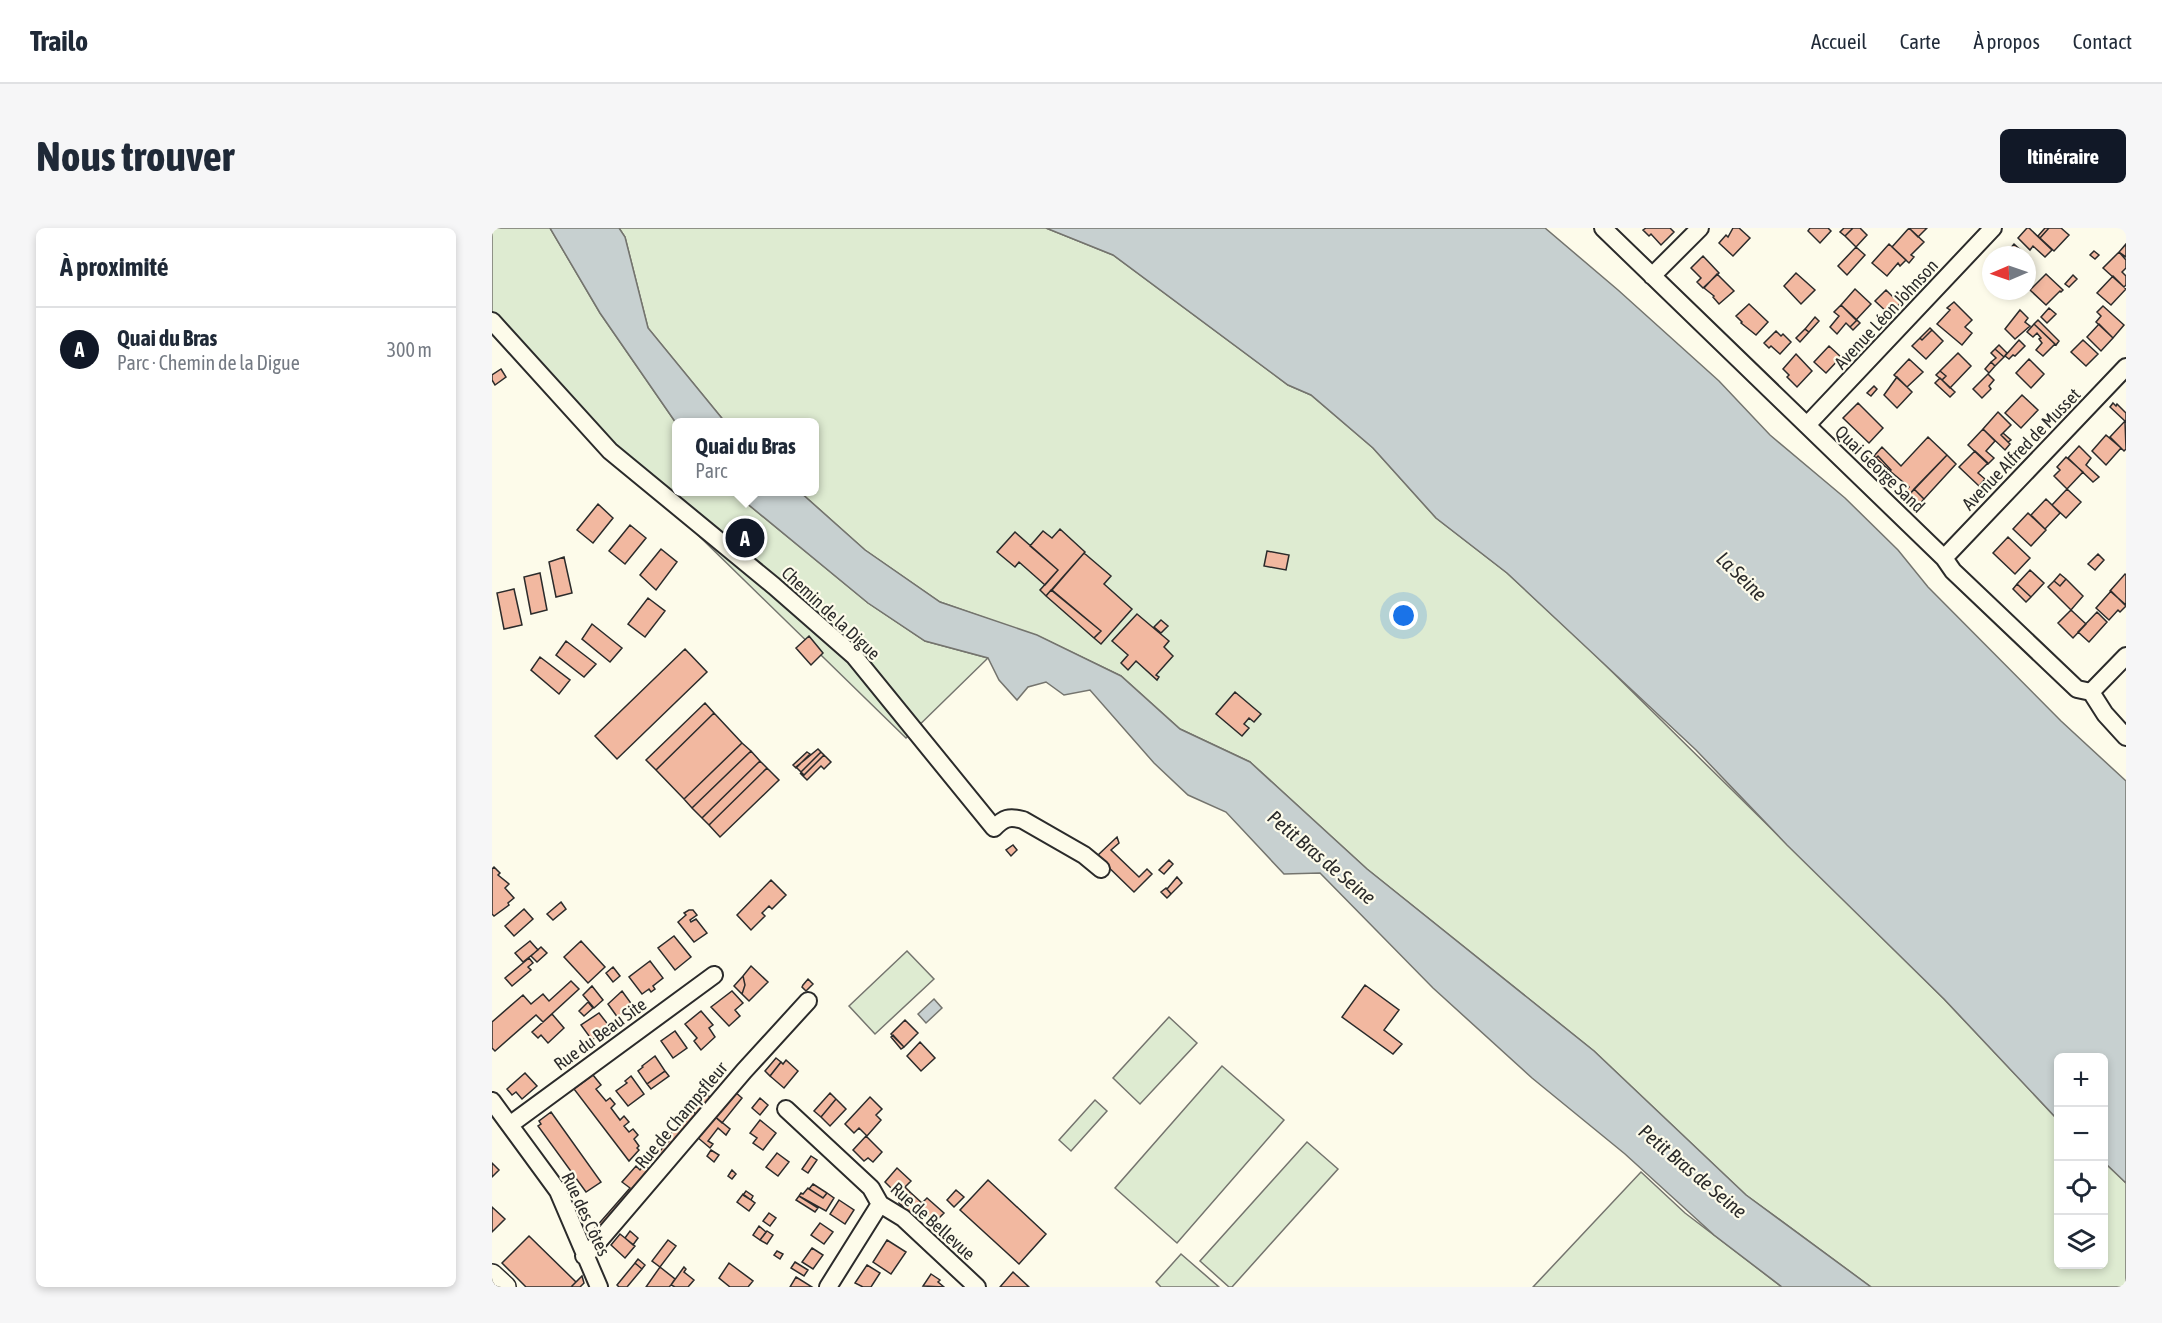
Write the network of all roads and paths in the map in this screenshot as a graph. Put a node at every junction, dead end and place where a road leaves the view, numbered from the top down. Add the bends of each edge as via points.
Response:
1 (1603, 228) edge
2 (1700, 228) edge
3 (1993, 228) edge
4 (1652, 276) junction
5 (492, 321) edge
6 (2126, 367) edge
7 (1808, 425) junction
8 (1944, 558) junction
9 (2126, 656) edge
10 (2091, 692) junction
11 (2126, 737) edge
12 (1101, 869) dead end
13 (714, 975) dead end
14 (808, 1001) dead end
15 (492, 1101) edge
16 (786, 1109) dead end
17 (510, 1124) junction
18 (880, 1204) junction
19 (584, 1256) junction
20 (492, 1275) edge
21 (505, 1287) edge
22 (598, 1287) edge
23 (828, 1287) edge
24 (977, 1287) edge

1 - 4 street, Quai George Sand
2 - 4 street
3 - 7 street, Avenue Léon Johnson
4 - 7 street, Quai George Sand
5 - 12 street, Chemin de la Digue via 610,451 854,656 994,828 1003,819 1023,820
6 - 8 street, Avenue Alfred de Musset
7 - 8 street, Quai George Sand
8 - 10 street, Quai George Sand via 2077,689
9 - 10 street
10 - 11 street, Quai George Sand
13 - 17 street, Rue du Beau Site
14 - 19 street, Rue de Champsfleur
15 - 17 street, Rue des Côtes
16 - 18 street, Rue de Bellevue via 871,1188
17 - 19 street, Rue des Côtes via 558,1191
18 - 23 street
18 - 24 street, Rue de Bellevue via 903,1218
19 - 22 street, Rue des Côtes
20 - 21 main road

